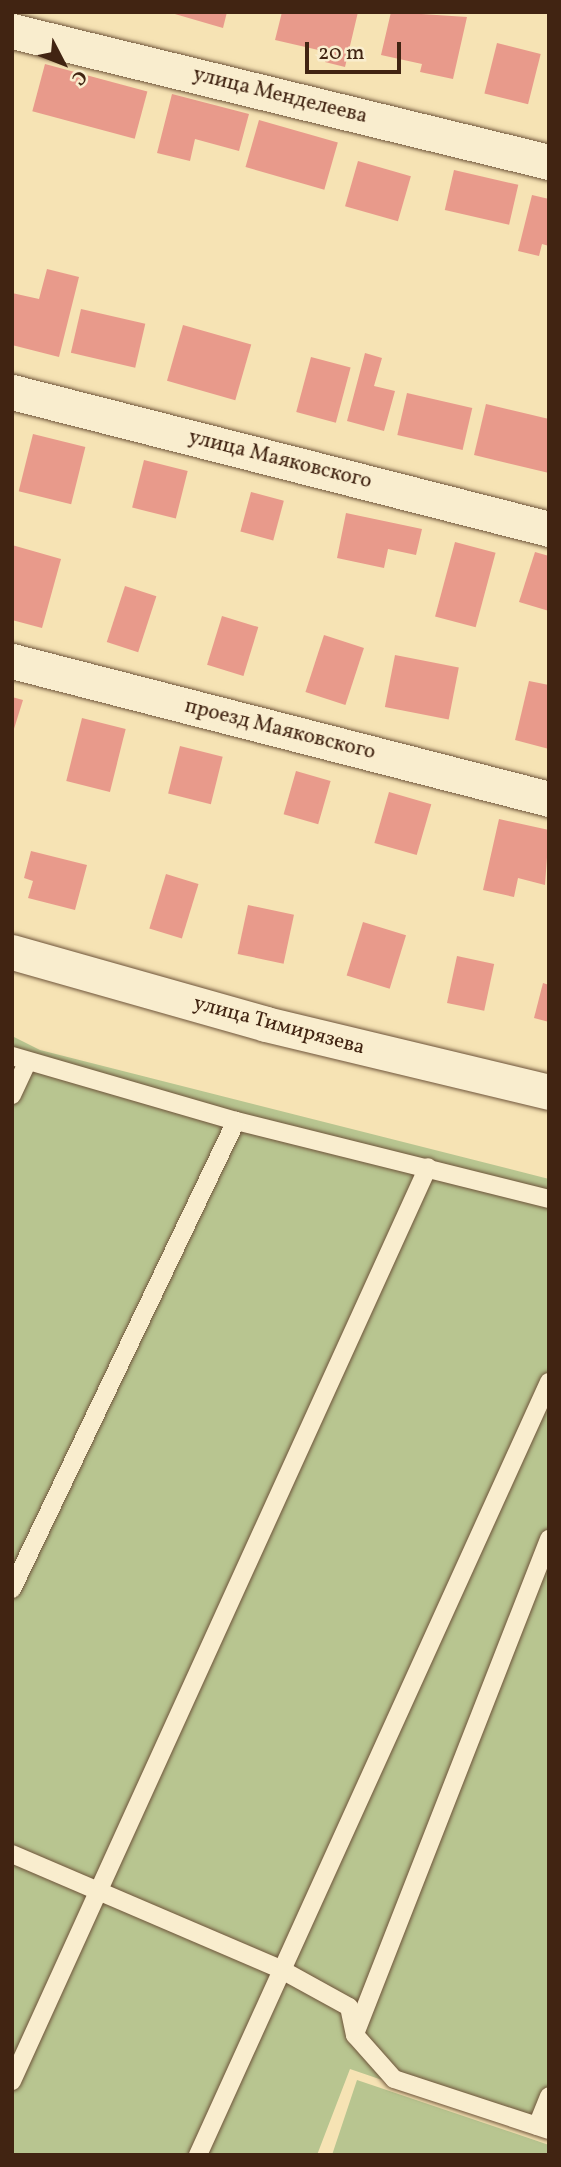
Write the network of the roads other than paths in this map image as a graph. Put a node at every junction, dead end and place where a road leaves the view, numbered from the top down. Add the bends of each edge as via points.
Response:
1 (12, 31) edge
2 (549, 162) edge
3 (12, 392) edge
4 (549, 529) edge
5 (12, 661) edge
6 (549, 800) edge
7 (12, 952) edge
8 (19, 1059) edge
9 (549, 1092) edge
10 (12, 1095) edge
11 (236, 1121) junction
12 (428, 1167) junction
13 (549, 1199) edge
14 (549, 1382) edge
15 (549, 1539) edge
16 (12, 1590) edge
17 (12, 1853) edge
18 (100, 1889) junction
19 (282, 1970) junction
20 (355, 2035) junction
21 (12, 2081) edge
22 (549, 2096) edge
23 (543, 2128) edge
24 (198, 2155) edge

1 - 2 street, улица Менделеева
3 - 4 street, улица Маяковского
5 - 6 street, проезд Маяковского
7 - 9 street, улица Тимирязева via 266,1024
8 - 10 lane
8 - 11 lane
11 - 12 lane
11 - 16 lane
12 - 13 lane
12 - 18 lane
14 - 19 lane
15 - 20 lane
17 - 18 lane
18 - 19 lane
18 - 21 lane
19 - 20 lane via 349,2007
19 - 24 lane
20 - 23 lane via 394,2079
22 - 23 lane

